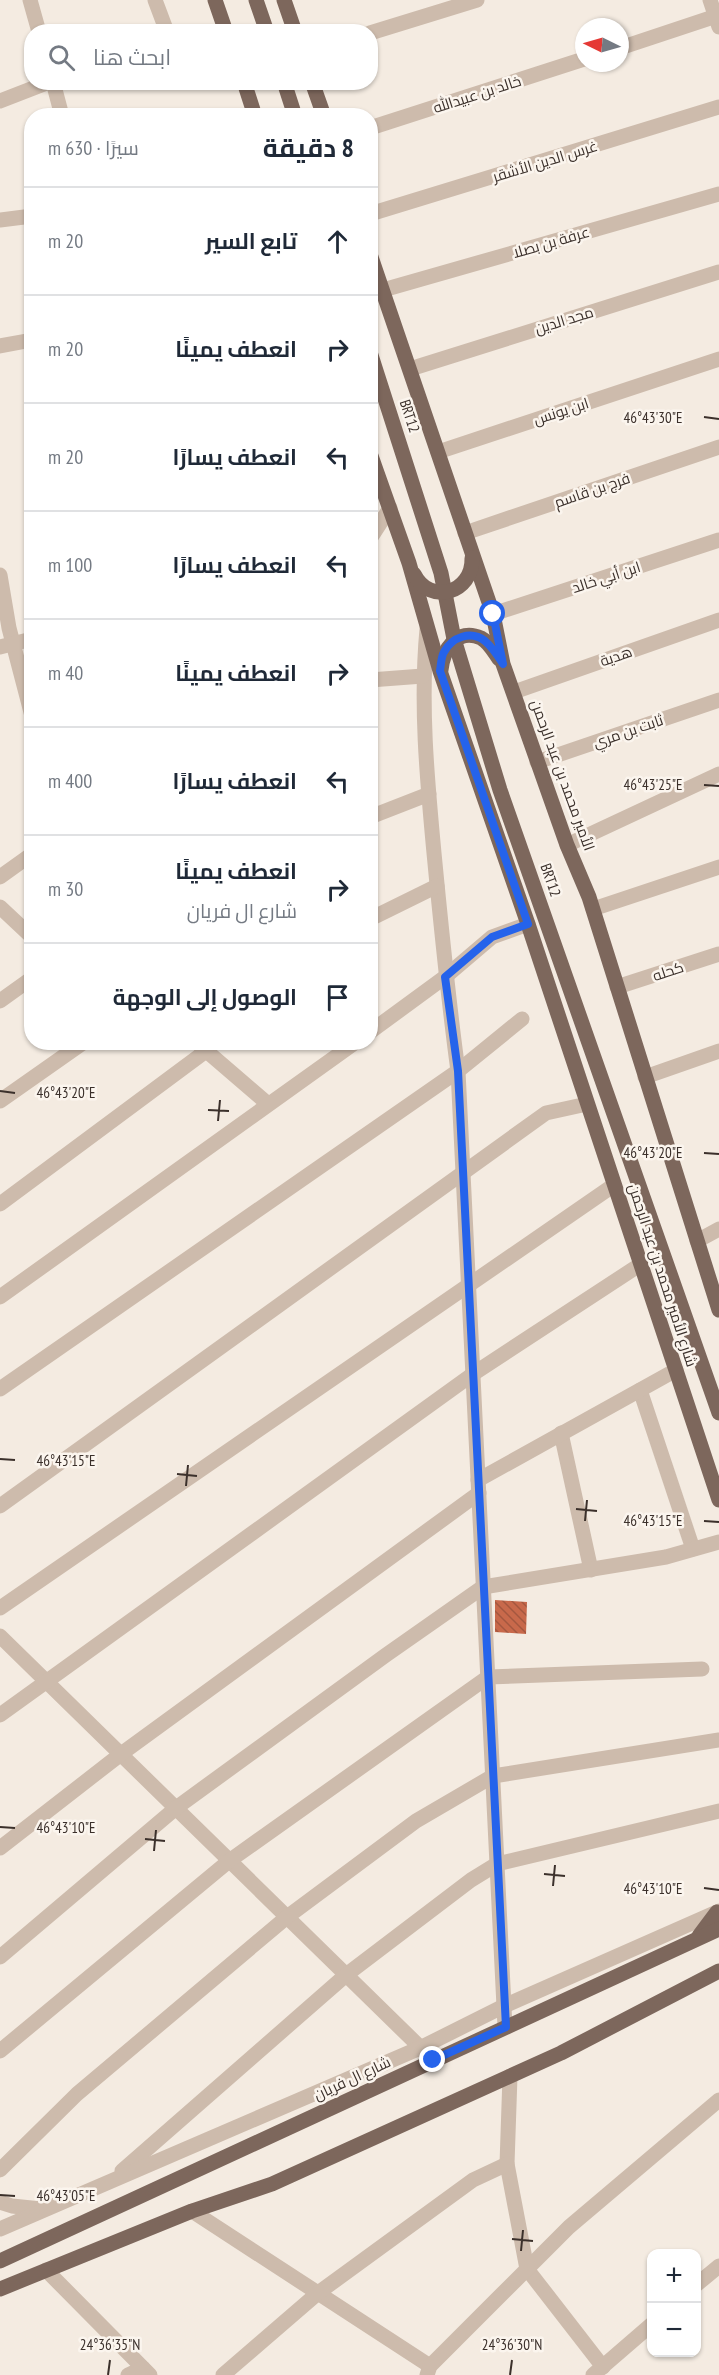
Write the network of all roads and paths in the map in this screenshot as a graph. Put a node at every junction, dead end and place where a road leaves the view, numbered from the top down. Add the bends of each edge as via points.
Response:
1 (30, 0) edge
2 (155, 0) edge
3 (215, 0) edge
4 (256, 0) edge
5 (284, 0) edge
6 (477, 0) edge
7 (710, 0) edge
8 (718, 20) edge
9 (37, 24) edge
10 (164, 24) edge
11 (223, 24) edge
12 (264, 24) edge
13 (292, 24) edge
14 (378, 31) edge
15 (629, 45) edge
16 (575, 62) edge
17 (30, 90) edge
18 (54, 90) edge
19 (247, 90) edge
20 (287, 90) edge
21 (315, 90) edge
22 (0, 101) edge
23 (719, 107) edge
24 (59, 108) edge
25 (252, 108) edge
26 (293, 108) edge
27 (321, 108) edge
28 (378, 125) edge
29 (719, 194) edge
30 (378, 212) edge
31 (24, 217) edge
32 (0, 220) edge
33 (719, 272) edge
34 (378, 278) edge
35 (382, 290) junction
36 (24, 342) edge
37 (0, 346) edge
38 (719, 358) edge
39 (410, 369) junction
40 (378, 378) edge
41 (719, 447) edge
42 (438, 452) junction
43 (378, 475) edge
44 (390, 508) junction
45 (378, 527) edge
46 (467, 538) junction
47 (719, 540) edge
48 (409, 563) junction
49 (0, 575) edge
50 (445, 592) junction
51 (493, 614) junction
52 (719, 620) edge
53 (427, 629) junction
54 (454, 639) junction
55 (24, 641) edge
56 (7, 645) edge
57 (503, 664) junction
58 (440, 671) junction
59 (423, 676) junction
60 (378, 679) edge
61 (514, 692) junction
62 (24, 693) edge
63 (719, 700) edge
64 (537, 762) junction
65 (719, 774) edge
66 (429, 794) junction
67 (378, 814) edge
68 (567, 845) junction
69 (24, 860) edge
70 (719, 867) edge
71 (0, 877) edge
72 (437, 886) junction
73 (0, 907) edge
74 (592, 909) junction
75 (378, 916) edge
76 (528, 924) junction
77 (24, 930) edge
78 (719, 954) edge
79 (445, 977) junction
80 (24, 984) edge
81 (617, 987) junction
82 (0, 1000) edge
83 (522, 1019) dead end
84 (378, 1026) edge
85 (73, 1050) edge
86 (197, 1050) edge
87 (205, 1050) edge
88 (342, 1050) edge
89 (719, 1051) edge
90 (458, 1071) junction
91 (645, 1077) junction
92 (0, 1101) edge
93 (268, 1104) junction
94 (587, 1104) junction
95 (462, 1174) junction
96 (614, 1185) junction
97 (0, 1204) edge
98 (719, 1229) edge
99 (697, 1241) junction
100 (640, 1264) junction
101 (468, 1284) junction
102 (0, 1298) edge
103 (719, 1310) edge
104 (676, 1370) junction
105 (472, 1374) junction
106 (0, 1389) edge
107 (640, 1390) junction
108 (719, 1413) edge
109 (561, 1433) junction
110 (478, 1486) junction
111 (719, 1500) edge
112 (0, 1506) edge
113 (719, 1542) edge
114 (693, 1550) junction
115 (591, 1570) junction
116 (483, 1587) junction
117 (0, 1608) edge
118 (0, 1636) edge
119 (702, 1669) dead end
120 (488, 1677) junction
121 (46, 1681) junction
122 (0, 1715) edge
123 (719, 1740) edge
124 (121, 1754) junction
125 (493, 1776) junction
126 (176, 1808) junction
127 (719, 1811) edge
128 (0, 1848) edge
129 (230, 1861) junction
130 (497, 1864) junction
131 (718, 1912) edge
132 (287, 1917) junction
133 (719, 1929) edge
134 (697, 1939) junction
135 (0, 1957) edge
136 (719, 1971) edge
137 (346, 1975) junction
138 (504, 2006) junction
139 (506, 2027) junction
140 (420, 2048) junction
141 (0, 2051) edge
142 (433, 2060) junction
143 (510, 2076) junction
144 (719, 2100) edge
145 (507, 2164) junction
146 (0, 2170) edge
147 (111, 2181) junction
148 (0, 2202) edge
149 (44, 2209) junction
150 (192, 2211) junction
151 (0, 2229) edge
152 (0, 2261) edge
153 (719, 2266) edge
154 (527, 2269) junction
155 (46, 2270) junction
156 (701, 2281) edge
157 (0, 2289) edge
158 (318, 2294) junction
159 (647, 2328) edge
160 (146, 2371) edge
161 (429, 2371) edge
162 (598, 2371) edge
163 (128, 2375) edge
164 (224, 2375) edge

1 - 9 street
2 - 10 street
3 - 11 main road
4 - 12 main road
5 - 13 main road
6 - 14 street
7 - 8 street
8 - 15 street
16 - 28 street, خالد بن عبيدالله
17 - 22 street
18 - 24 street
19 - 25 main road
20 - 26 main road
21 - 27 main road
23 - 30 street, غرس الدين الأشقر
29 - 35 street, عرفة بن بصلا
31 - 32 street
33 - 39 street, مجد الدين
34 - 35 main road, الأمير محمد بن عبد الرحمن
35 - 39 main road, الأمير محمد بن عبد الرحمن
36 - 37 street
38 - 42 street, ابن يونس
39 - 42 main road, الأمير محمد بن عبد الرحمن
40 - 50 main road, BRT12
41 - 46 street, فرج بن قاسم
42 - 46 main road, الأمير محمد بن عبد الرحمن
43 - 44 main road
44 - 45 street
44 - 48 main road
46 - 50 main road via 472,559 469,575 459,587
46 - 51 main road, الأمير محمد بن عبد الرحمن
47 - 51 street, ابن أبي خالد
48 - 50 main road via 422,585
48 - 53 main road
49 - 56 street via 9,628
50 - 54 main road, BRT12
51 - 57 main road, الأمير محمد بن عبد الرحمن
52 - 61 street, هدية
53 - 58 main road
53 - 59 street
54 - 57 main road via 480,638
54 - 58 main road via 444,652
54 - 108 main road, BRT12 via 500,790
55 - 56 street
56 - 62 street
57 - 61 main road, الأمير محمد بن عبد الرحمن
58 - 76 main road
59 - 60 street
59 - 66 street
61 - 64 main road, الأمير محمد بن عبد الرحمن
63 - 64 street, ثابت بن مري
64 - 68 main road, الأمير محمد بن عبد الرحمن
65 - 68 street
66 - 67 street
66 - 72 street
68 - 74 main road, الأمير محمد بن عبد الرحمن
69 - 71 street
70 - 74 street
72 - 75 street
72 - 79 street
73 - 77 street
74 - 81 main road, الأمير محمد بن عبد الرحمن
76 - 79 street via 492,937
76 - 94 main road, شارع الأمير محمد بن عبد الرحمن
78 - 81 street, كحله
79 - 84 street
79 - 90 street
80 - 82 street
81 - 91 main road, الأمير محمد بن عبد الرحمن
83 - 90 street
85 - 92 street
86 - 97 street
87 - 93 street
88 - 93 street
89 - 91 street
90 - 95 street
90 - 106 street
91 - 99 main road, الأمير محمد بن عبد الرحمن
93 - 102 street
94 - 95 street via 546,1113
94 - 96 main road, شارع الأمير محمد بن عبد الرحمن
95 - 101 street
95 - 112 street
96 - 100 main road, شارع الأمير محمد بن عبد الرحمن
96 - 101 street
98 - 99 street
99 - 103 main road, الأمير محمد بن عبد الرحمن
100 - 104 main road, شارع الأمير محمد بن عبد الرحمن
100 - 105 street
101 - 105 street
101 - 117 street
104 - 107 street
104 - 111 main road, شارع الأمير محمد بن عبد الرحمن
105 - 110 street
105 - 121 street
107 - 109 street
107 - 114 street
109 - 110 street
109 - 115 street
110 - 116 street
110 - 124 street
113 - 114 street
114 - 115 street
115 - 116 street
116 - 120 street
116 - 126 street
118 - 121 street
119 - 120 street
120 - 125 street
120 - 129 street
121 - 122 street
121 - 124 street
123 - 125 street
124 - 126 street
124 - 128 street
125 - 130 street
125 - 132 street via 416,1821
126 - 129 street
126 - 135 street
127 - 130 street
129 - 132 street
129 - 141 street
130 - 137 street
130 - 138 street
131 - 134 main road
131 - 138 street
132 - 137 street
132 - 146 street via 77,2094
133 - 134 main road, شارع ال فريان
134 - 139 main road, شارع ال فريان
136 - 143 main road
137 - 140 street
137 - 147 street
138 - 139 street
138 - 140 street
139 - 142 main road, شارع ال فريان
140 - 142 street
140 - 147 street
142 - 152 main road, شارع ال فريان
143 - 145 street
143 - 150 main road via 272,2184
144 - 154 street via 569,2228
145 - 154 street
145 - 158 street via 473,2180
147 - 149 street
148 - 149 street
149 - 151 street
150 - 155 main road
150 - 158 street
153 - 156 street
154 - 161 street
154 - 162 street
155 - 157 main road
155 - 160 street
158 - 161 street
158 - 164 street
159 - 162 street
160 - 163 street

